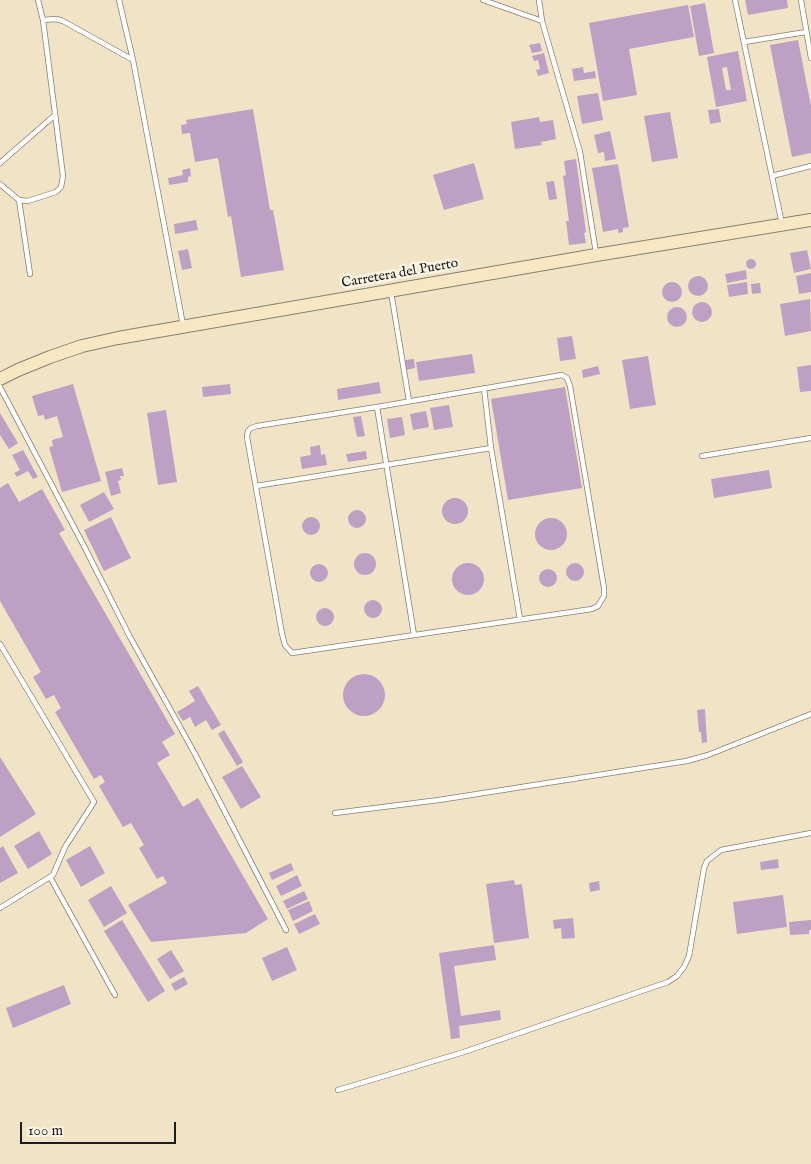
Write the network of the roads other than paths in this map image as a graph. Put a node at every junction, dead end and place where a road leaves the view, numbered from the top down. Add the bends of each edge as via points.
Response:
1 (38, 0) edge
2 (119, 0) edge
3 (483, 0) edge
4 (539, 0) edge
5 (735, 0) edge
6 (801, 0) edge
7 (43, 20) junction
8 (542, 21) junction
9 (806, 32) junction
10 (744, 42) junction
11 (810, 50) edge
12 (811, 58) edge
13 (133, 60) junction
14 (55, 115) junction
15 (0, 162) edge
16 (811, 166) edge
17 (772, 176) junction
18 (0, 184) edge
19 (19, 200) junction
20 (811, 220) edge
21 (782, 225) junction
22 (596, 255) junction
23 (30, 274) dead end
24 (391, 291) junction
25 (184, 327) junction
26 (0, 379) edge
27 (0, 387) edge
28 (484, 388) junction
29 (408, 401) junction
30 (377, 407) junction
31 (811, 438) edge
32 (491, 448) junction
33 (702, 456) dead end
34 (386, 465) junction
35 (256, 486) junction
36 (520, 619) junction
37 (414, 635) junction
38 (0, 644) edge
39 (811, 714) edge
40 (335, 813) dead end
41 (811, 833) edge
42 (50, 877) junction
43 (0, 908) edge
44 (286, 930) dead end
45 (115, 995) dead end
46 (338, 1090) dead end

1 - 7 lane
2 - 13 lane
3 - 8 lane
4 - 8 lane
5 - 10 lane
6 - 9 lane
7 - 13 lane via 63,21
7 - 14 lane
8 - 22 lane via 580,152
9 - 10 lane
9 - 11 lane
10 - 17 lane
11 - 12 lane
13 - 25 lane
14 - 15 lane
14 - 19 lane via 63,176 60,187 56,192 28,201
16 - 17 lane
17 - 21 lane
18 - 19 lane
19 - 23 lane
20 - 21 main road, Carretera del Puerto
21 - 22 main road, Carretera del Puerto
22 - 24 main road, Carretera del Puerto
24 - 25 main road, Carretera del Puerto
24 - 29 lane
25 - 26 main road, Carretera del Puerto via 82,346
27 - 44 lane
28 - 29 lane
28 - 32 lane
28 - 36 lane via 562,375 567,378 604,588 604,596 592,609
29 - 30 lane
30 - 34 lane
30 - 35 lane via 251,428 247,437
31 - 33 lane
32 - 34 lane
32 - 36 lane
34 - 35 lane
34 - 37 lane
35 - 37 lane via 285,645 292,653
36 - 37 lane
38 - 42 lane via 94,802
39 - 40 lane via 687,761
41 - 46 lane via 721,850 707,861 689,956 678,976 668,982 464,1052
42 - 43 lane
42 - 45 lane

